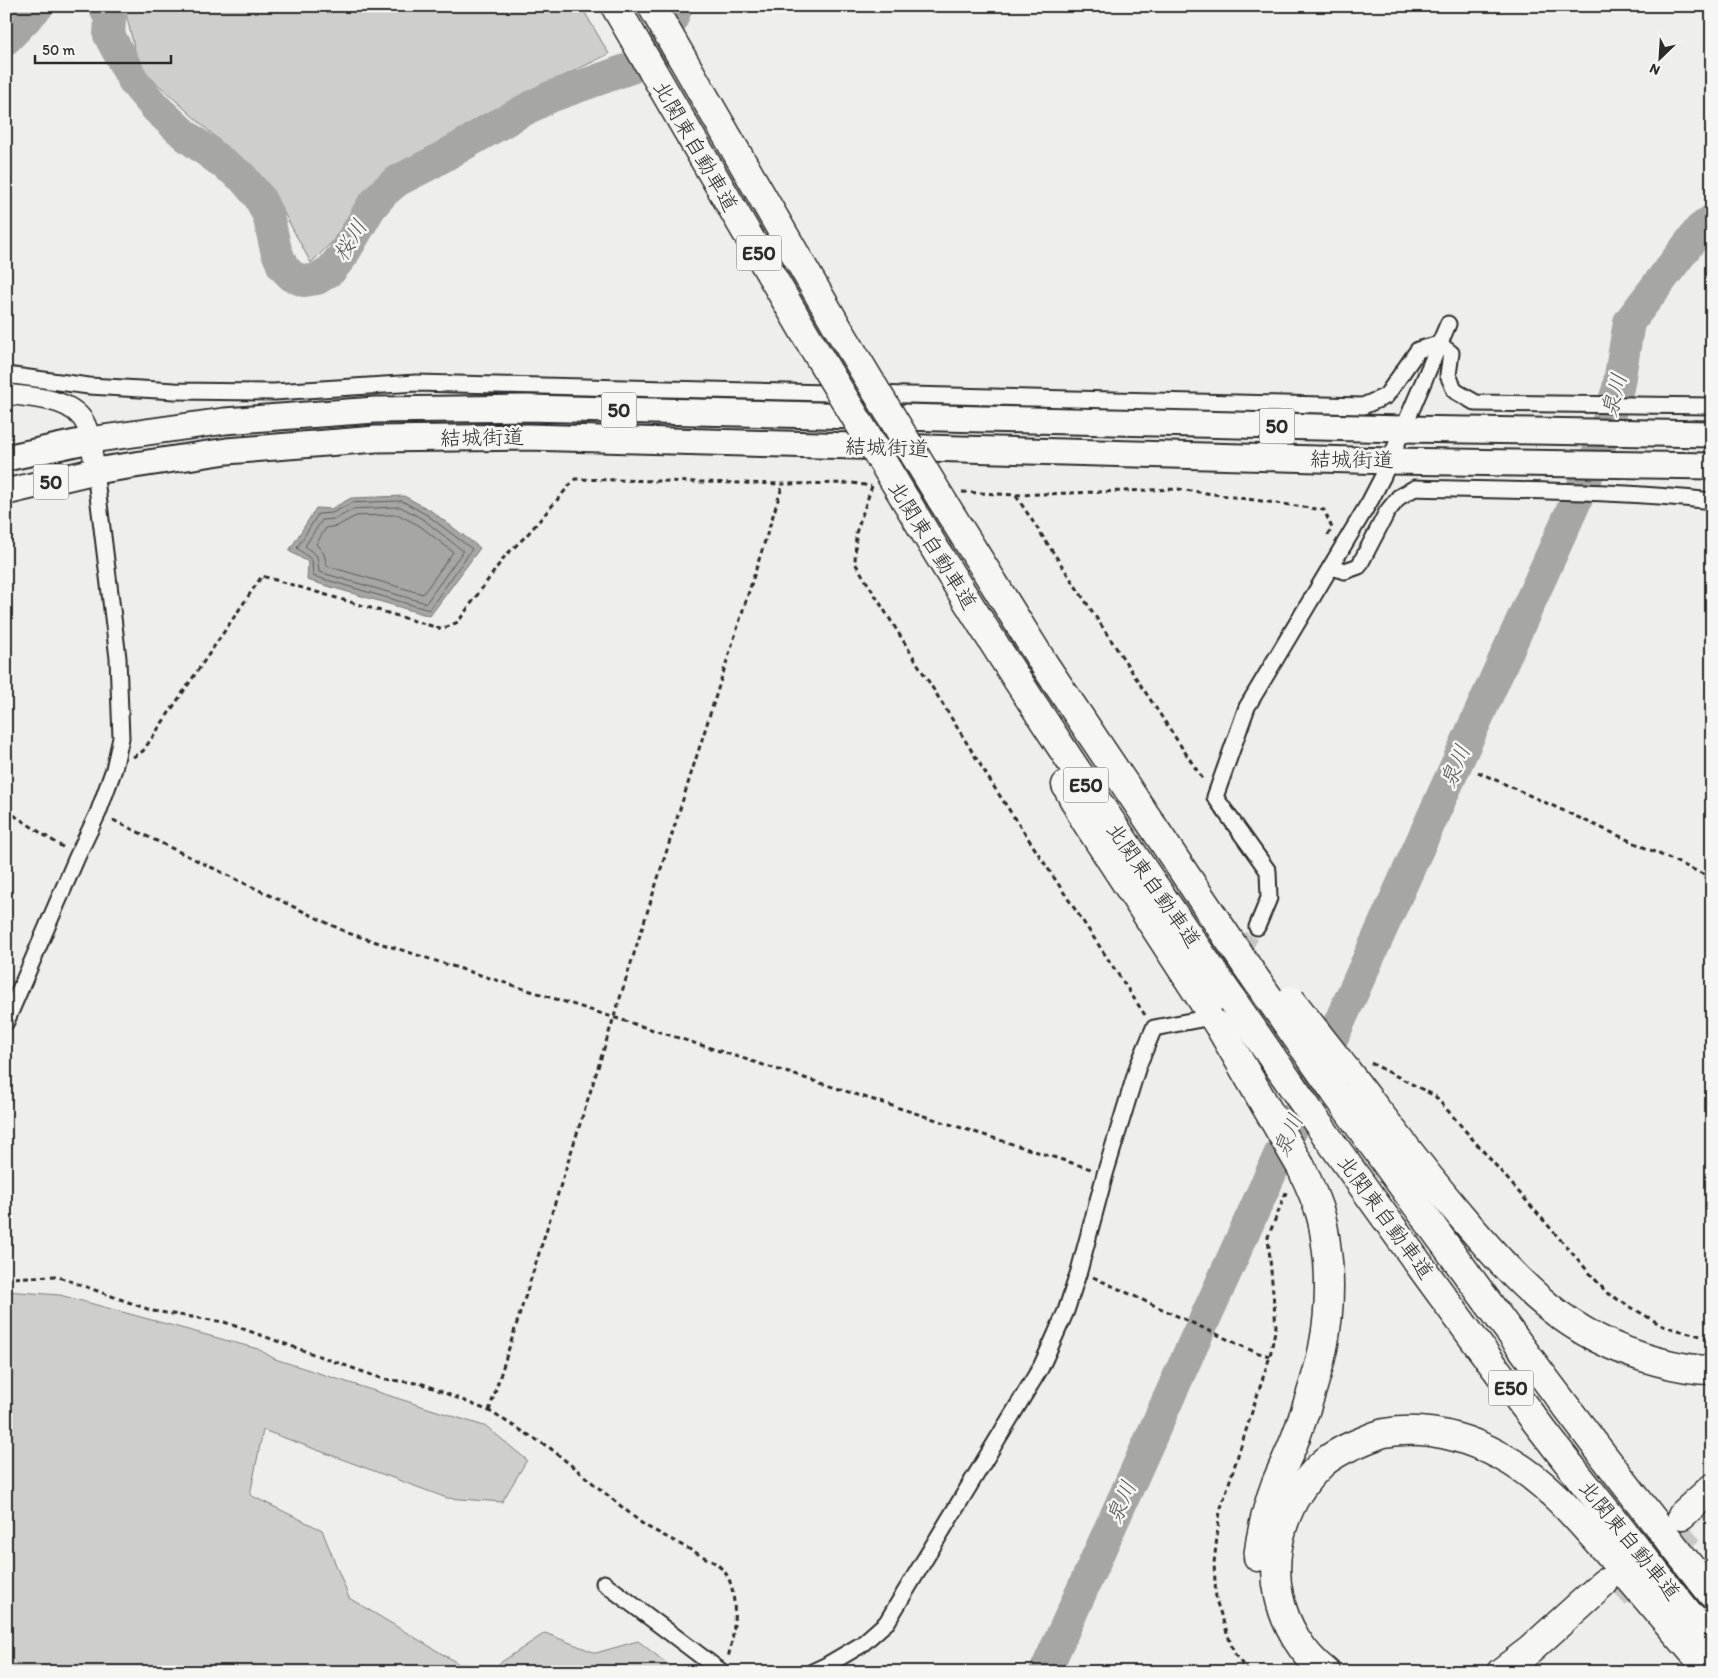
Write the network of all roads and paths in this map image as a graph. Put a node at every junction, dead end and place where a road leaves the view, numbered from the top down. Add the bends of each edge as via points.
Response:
1 (615, 6) edge
2 (652, 6) edge
3 (1448, 324) dead end
4 (1439, 344) junction
5 (6, 375) edge
6 (6, 394) edge
7 (1712, 406) edge
8 (1404, 429) junction
9 (1712, 434) edge
10 (90, 440) junction
11 (6, 458) edge
12 (1390, 461) junction
13 (1712, 466) edge
14 (95, 471) junction
15 (783, 484) junction
16 (6, 492) edge
17 (1712, 501) edge
18 (1323, 544) dead end
19 (945, 566) junction
20 (1330, 567) junction
21 (114, 769) junction
22 (1478, 772) dead end
23 (1214, 797) junction
24 (6, 810) edge
25 (98, 813) junction
26 (77, 857) junction
27 (1712, 878) edge
28 (1253, 950) junction
29 (614, 1017) junction
30 (6, 1022) edge
31 (1210, 1023) junction
32 (1154, 1028) junction
33 (1348, 1074) junction
34 (1105, 1174) junction
35 (1295, 1177) junction
36 (1079, 1271) junction
37 (6, 1278) edge
38 (1712, 1339) edge
39 (1270, 1356) junction
40 (1712, 1370) edge
41 (489, 1411) junction
42 (1712, 1488) edge
43 (1712, 1510) edge
44 (604, 1584) dead end
45 (1712, 1594) edge
46 (1712, 1643) edge
47 (724, 1668) edge
48 (812, 1672) edge
49 (1248, 1672) edge
50 (1300, 1672) edge
51 (1326, 1672) edge
52 (1501, 1672) edge
53 (1530, 1672) edge
54 (1711, 1672) edge

1 - 19 highway, 北関東自動車道 / E50, bridge via 810,342
2 - 28 highway, 北関東自動車道 / E50, bridge via 838,328 1044,664 1116,771
3 - 4 street
4 - 5 street via 1418,350 1386,396 1363,406 416,383 274,392 175,391 89,386
4 - 7 street via 1451,353 1448,375 1455,391 1476,403
4 - 8 street
6 - 10 street via 63,404 86,424
8 - 9 highway, 結城街道 / 50
8 - 10 highway, 結城街道 / 50 via 526,408 375,410 263,418
8 - 12 street
10 - 11 highway, 50
10 - 14 street
12 - 13 highway, 結城街道 / 50
12 - 14 highway, 結城街道 / 50 via 527,436 366,440 227,451
12 - 20 street
14 - 16 highway, 50
14 - 21 street via 118,658 121,738
15 - 21 path via 575,479 505,556 458,622 442,629 262,576 144,750
15 - 29 path
15 - 32 path via 872,486 856,533 855,564 996,790
17 - 20 street via 1610,493 1415,488 1399,497 1387,512 1359,566 1345,571
18 - 23 path via 1332,528 1324,510 1178,489 1015,495
19 - 31 highway via 1086,820
19 - 46 highway, 北関東自動車道 / E50, bridge via 1103,811 1405,1246 1594,1497
20 - 23 street via 1247,707
21 - 25 street
22 - 27 path
23 - 28 street via 1268,871 1269,898
24 - 26 path
25 - 26 street
25 - 29 path via 348,933
26 - 30 street
28 - 33 highway, 北関東自動車道 / E50, bridge
29 - 34 path
29 - 41 path
31 - 32 street
31 - 35 highway, bridge
32 - 34 street via 1138,1066
33 - 38 path via 1434,1096 1607,1293 1663,1326
33 - 40 highway via 1444,1195 1534,1296 1559,1316 1608,1345 1668,1364
33 - 45 highway, 北関東自動車道 / E50 via 1423,1216 1617,1475
34 - 36 street
35 - 39 path via 1268,1237 1276,1326
35 - 50 highway via 1320,1214 1330,1298 1328,1322 1318,1370 1267,1512 1258,1560 1258,1584 1269,1626 1278,1645
36 - 39 path
36 - 48 street via 1066,1311 1041,1367 887,1622 861,1645
37 - 41 path via 56,1276 153,1311 224,1322 383,1379 423,1384
39 - 49 path via 1220,1511 1214,1563 1216,1600 1234,1653
41 - 47 path via 550,1448 644,1525 717,1564 726,1573 734,1602 734,1627
42 - 43 highway via 1686,1521
44 - 47 street
51 - 54 highway via 1290,1630 1282,1609 1276,1569 1287,1515 1297,1495 1322,1464 1360,1442 1403,1431 1454,1436 1477,1444 1520,1467 1571,1511
52 - 53 highway via 1610,1589

